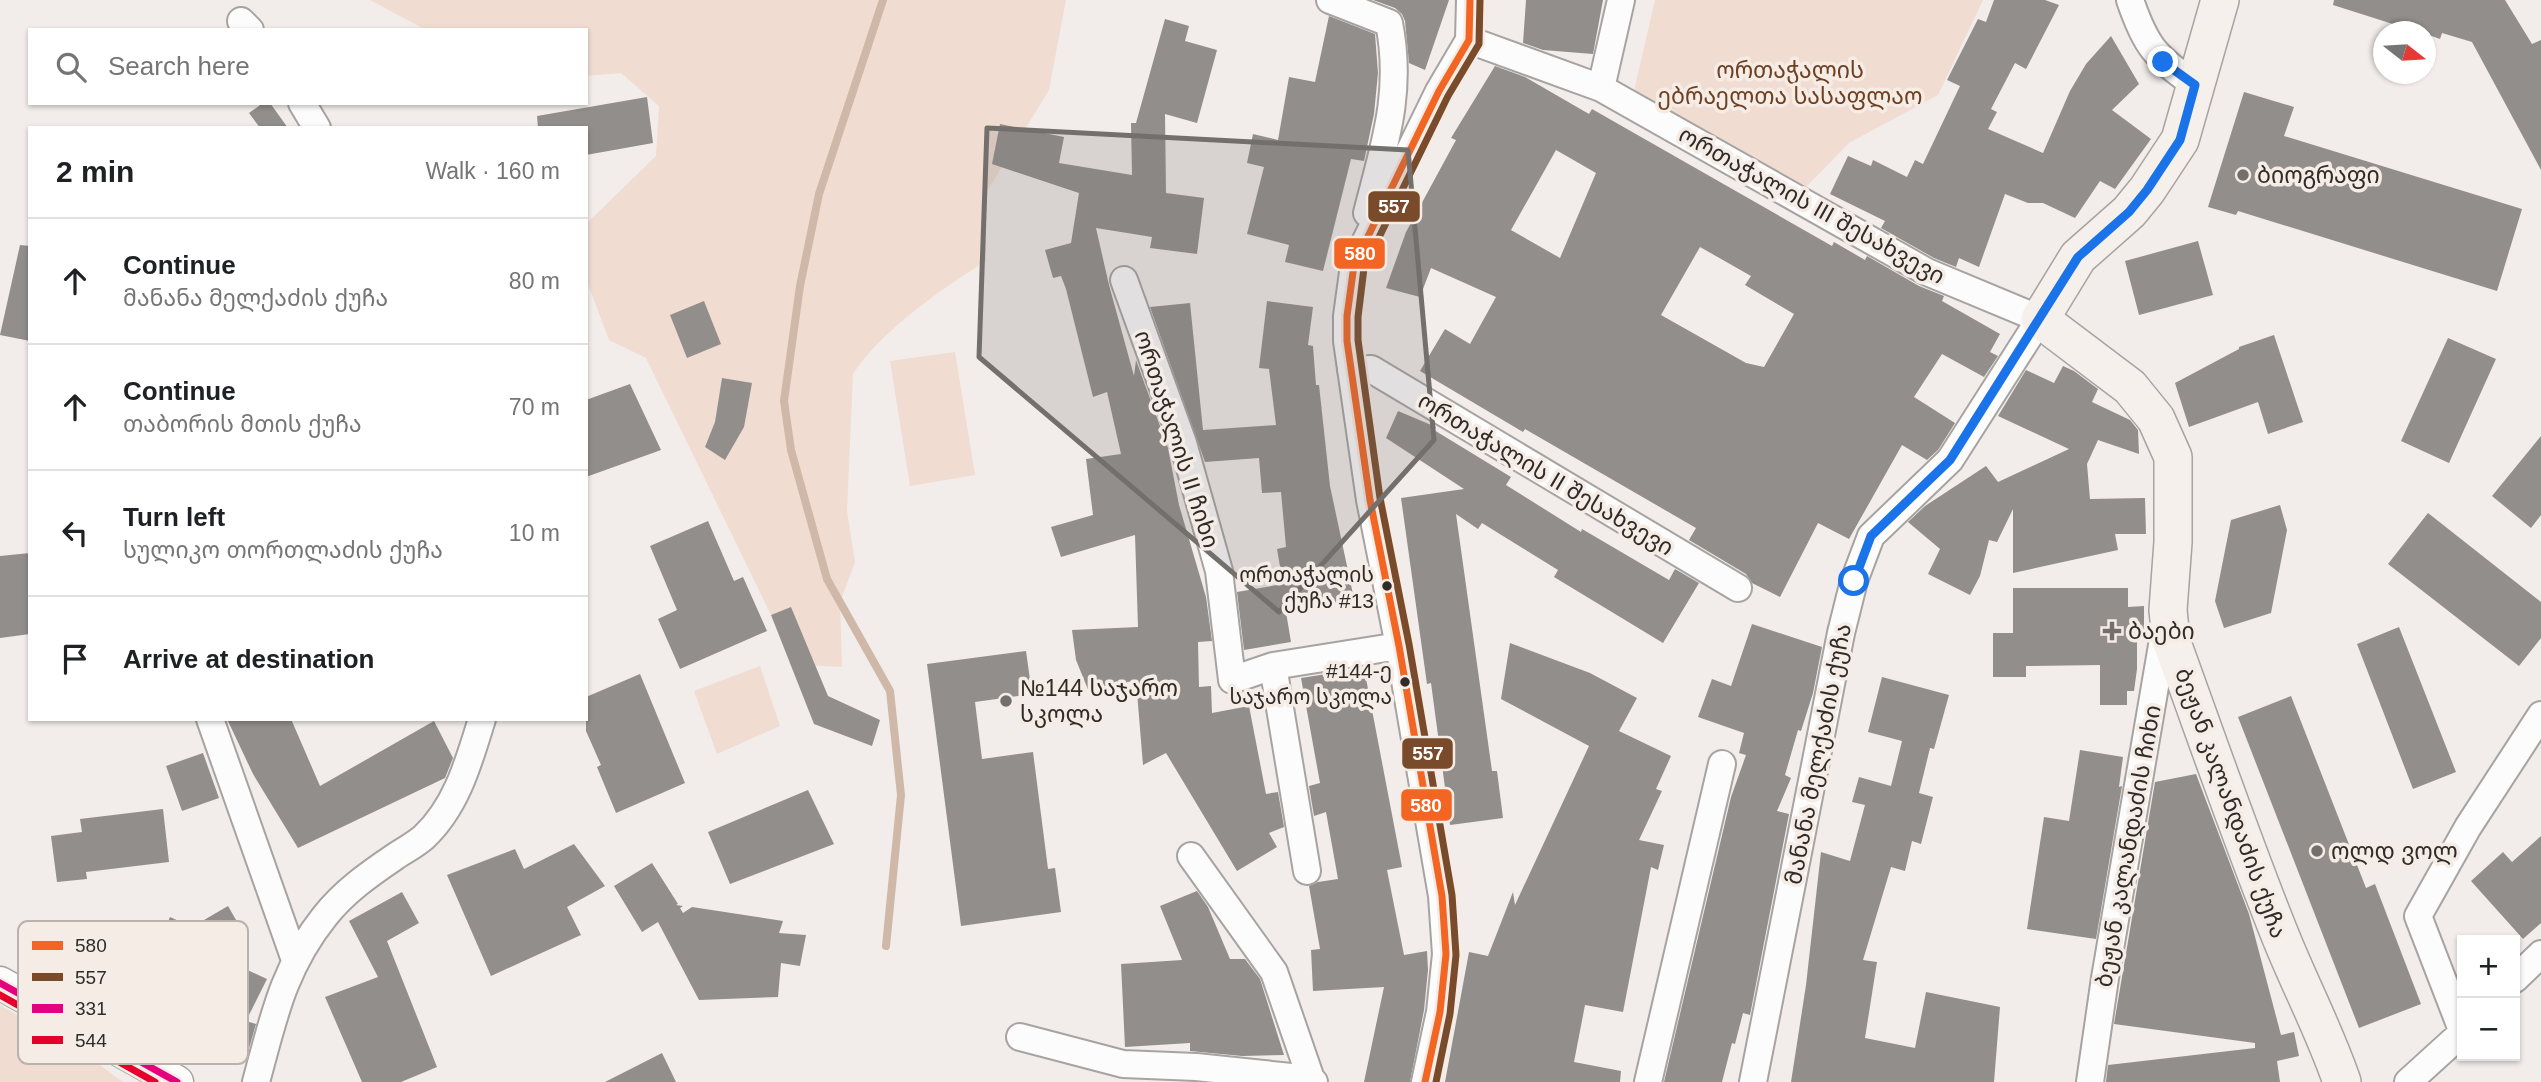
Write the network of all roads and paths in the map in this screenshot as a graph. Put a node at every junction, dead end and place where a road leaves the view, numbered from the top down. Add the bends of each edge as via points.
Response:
1 (1330, 0) edge
2 (1471, 0) edge
3 (1621, 0) edge
4 (2130, 0) edge
5 (2220, 0) edge
6 (1469, 40) junction
7 (2195, 85) junction
8 (1601, 88) junction
9 (303, 105) edge
10 (316, 126) edge
11 (1354, 265) junction
12 (1124, 280) dead end
13 (2040, 320) junction
14 (1352, 370) junction
15 (1738, 588) dead end
16 (2168, 610) junction
17 (1399, 646) junction
18 (1273, 666) junction
19 (2541, 715) edge
20 (211, 721) edge
21 (481, 721) edge
22 (1721, 764) dead end
23 (1191, 856) dead end
24 (1307, 871) dead end
25 (2541, 954) edge
26 (295, 960) junction
27 (2520, 974) edge
28 (0, 983) edge
29 (18, 993) edge
30 (2457, 1018) edge
31 (2457, 1036) edge
32 (1020, 1037) dead end
33 (145, 1064) edge
34 (1312, 1081) edge
35 (177, 1082) edge
36 (256, 1082) edge
37 (1424, 1082) edge
38 (1648, 1082) edge
39 (1753, 1082) edge
40 (2090, 1082) edge
41 (2342, 1082) edge
42 (2408, 1082) edge

1 - 11 street via 1389,23 1395,53 1393,108
2 - 6 street
3 - 8 street
4 - 7 street via 2142,34 2163,62
5 - 7 main road
6 - 8 street, ორთაჭალის III შესახვევი
6 - 11 street via 1439,91
7 - 13 main road via 2180,140 2154,180 2129,212 2078,257
8 - 13 street, ორთაჭალის III შესახვევი via 1927,272
9 - 10 street
11 - 14 street via 1347,316
12 - 18 street, ორთაჭალის II ჩიხი via 1183,443 1219,571 1232,680
13 - 16 main road, ბეჟან კალანდაძის ქუჩა via 2130,387 2156,419 2173,457
13 - 39 street, მანანა მელქაძის ქუჩა via 1950,460 1871,536 1854,581
14 - 15 street, ორთაჭალის II შესახვევი via 1371,369
14 - 17 street via 1370,500
16 - 40 street, ბეჟან კალანდაძის ჩიხი
16 - 41 main road, ბეჟან კალანდაძის ქუჩა via 2171,640 2252,864
17 - 18 street, ორთაჭალის II ჩიხი
17 - 37 street via 1442,897 1446,954 1440,1012
18 - 24 street
19 - 30 street via 2468,827 2418,916
20 - 26 street
21 - 26 street via 450,805 424,838 356,884 325,917
22 - 38 street
23 - 34 street via 1274,972
25 - 27 street
26 - 36 street via 279,995
28 - 29 street
31 - 42 street
32 - 34 street via 1123,1064 1196,1067
33 - 35 street

